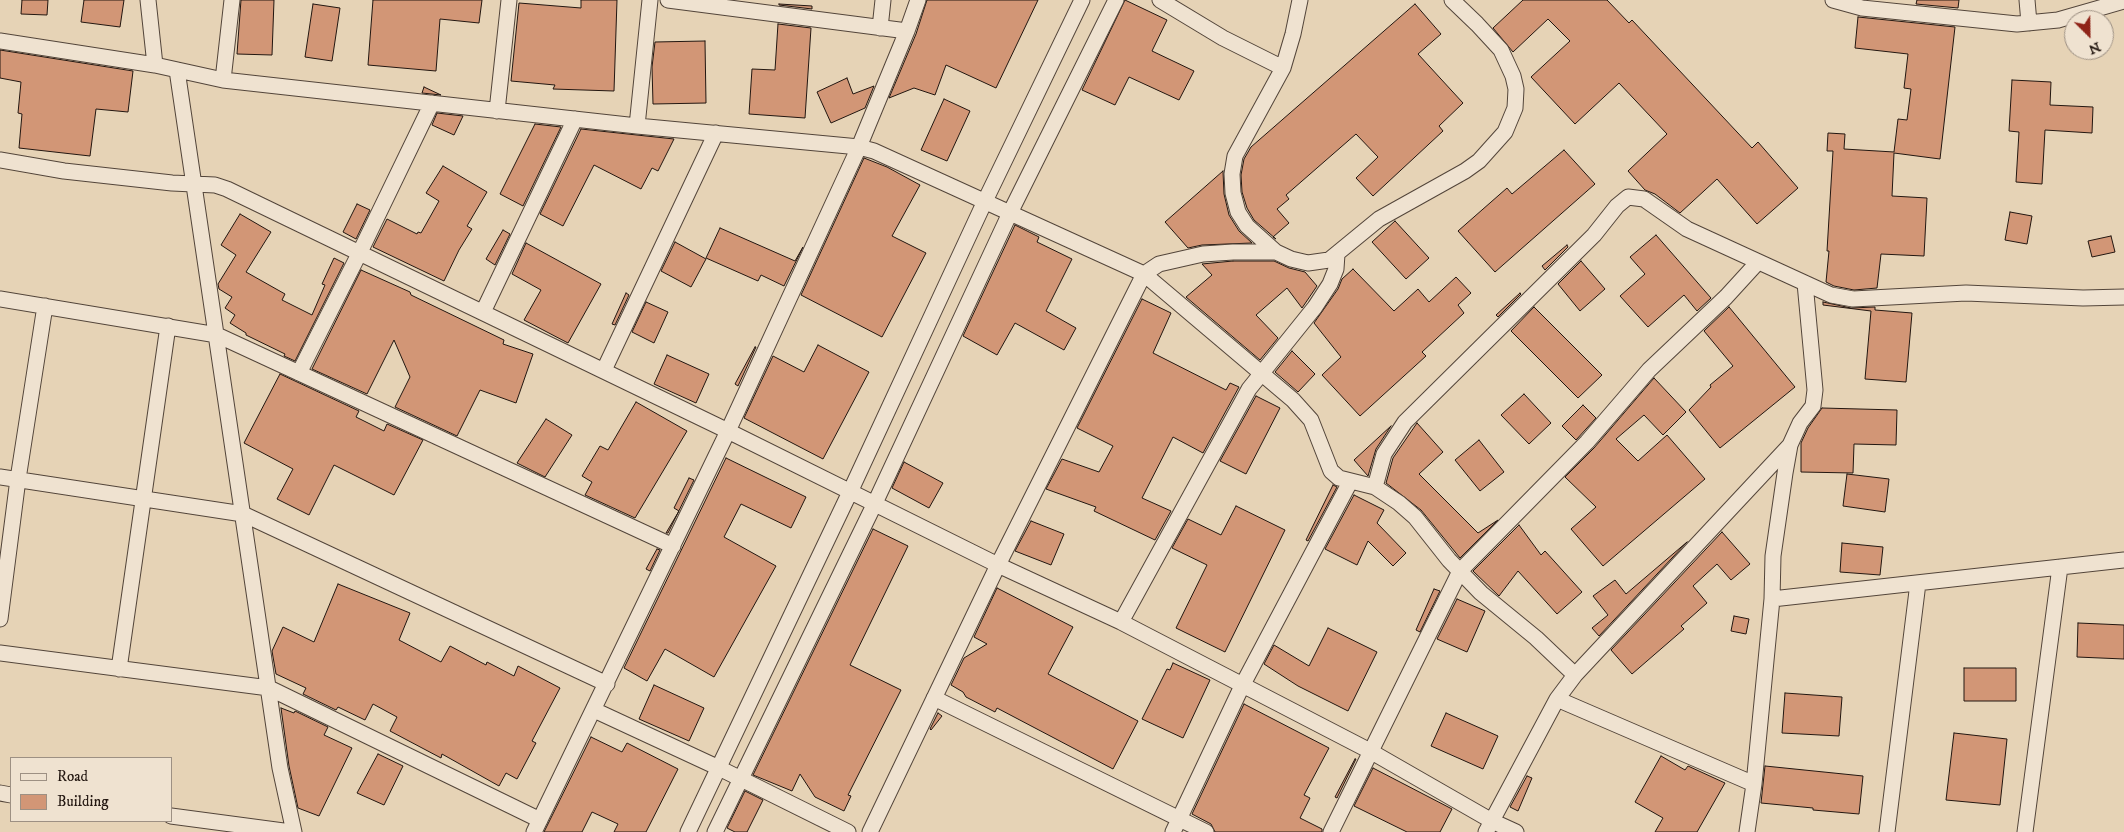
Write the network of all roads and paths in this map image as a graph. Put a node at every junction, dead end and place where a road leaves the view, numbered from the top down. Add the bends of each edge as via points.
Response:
1 (148, 0) edge
2 (232, 0) edge
3 (508, 0) edge
4 (650, 0) edge
5 (668, 0) edge
6 (883, 0) edge
7 (918, 0) edge
8 (1082, 0) edge
9 (1116, 0) edge
10 (1160, 0) edge
11 (1300, 0) edge
12 (1452, 0) edge
13 (1833, 0) edge
14 (2027, 0) edge
15 (2124, 1) edge
16 (2029, 23) junction
17 (880, 28) junction
18 (907, 31) junction
19 (0, 41) edge
20 (155, 65) junction
21 (1283, 68) junction
22 (177, 70) junction
23 (223, 80) junction
24 (432, 103) junction
25 (497, 111) junction
26 (575, 119) junction
27 (637, 126) junction
28 (716, 133) junction
29 (859, 147) junction
30 (0, 160) edge
31 (194, 183) junction
32 (985, 201) junction
33 (1010, 213) junction
34 (360, 252) junction
35 (1276, 252) junction
36 (1337, 254) junction
37 (1758, 262) junction
38 (1144, 274) junction
39 (1805, 283) junction
40 (2124, 297) edge
41 (0, 299) edge
42 (45, 306) junction
43 (483, 312) junction
44 (168, 326) junction
45 (217, 335) junction
46 (604, 370) junction
47 (299, 373) junction
48 (1260, 373) junction
49 (728, 430) junction
50 (1790, 445) junction
51 (0, 476) edge
52 (18, 479) junction
53 (1350, 482) junction
54 (1375, 487) junction
55 (850, 492) junction
56 (143, 499) junction
57 (875, 503) junction
58 (243, 514) junction
59 (673, 546) junction
60 (2124, 560) edge
61 (998, 566) junction
62 (2060, 567) junction
63 (1460, 572) junction
64 (1918, 583) junction
65 (1772, 599) junction
66 (0, 618) edge
67 (1121, 622) junction
68 (0, 653) edge
69 (119, 669) junction
70 (1575, 675) junction
71 (607, 684) junction
72 (1242, 686) junction
73 (268, 688) junction
74 (934, 698) junction
75 (1557, 699) junction
76 (594, 710) junction
77 (1370, 751) junction
78 (720, 768) junction
79 (742, 780) junction
80 (1754, 784) junction
81 (172, 816) edge
82 (537, 826) edge
83 (1176, 826) edge
84 (1489, 827) edge
85 (292, 832) edge
86 (688, 832) edge
87 (715, 832) edge
88 (848, 832) edge
89 (870, 832) edge
90 (1206, 832) edge
91 (1331, 832) edge
92 (1516, 832) edge
93 (1747, 832) edge
94 (1887, 832) edge
95 (2025, 832) edge

1 - 20 street
2 - 23 street
3 - 25 street
4 - 27 street
5 - 17 street
6 - 17 street
7 - 18 street
8 - 32 street
9 - 33 street
10 - 21 street via 1223,38
11 - 21 street
12 - 36 street via 1500,50 1514,76 1515,108 1505,132 1479,161 1379,219
13 - 16 street via 1872,9
14 - 16 street
15 - 16 street via 2058,20
17 - 18 street
18 - 29 street
19 - 20 street
20 - 22 street
21 - 35 street via 1235,156 1232,174 1238,212 1247,226
22 - 23 street
22 - 31 street
23 - 24 street
24 - 25 street
24 - 34 street
25 - 26 street
26 - 27 street
26 - 43 street
27 - 28 street
28 - 29 street
28 - 46 street
29 - 32 street
29 - 49 street
30 - 31 street via 74,172
31 - 34 street via 227,189
31 - 45 street
32 - 33 street
32 - 55 street
33 - 38 street
33 - 57 street
34 - 43 street
34 - 47 street
35 - 36 street via 1308,263 1329,260
35 - 38 street via 1203,254 1159,264
36 - 48 street via 1336,269 1315,307
37 - 39 street
37 - 54 street via 1687,229 1644,199 1623,200 1594,235 1405,422 1384,454
37 - 63 street via 1649,370 1587,442
38 - 48 street
38 - 61 street
39 - 40 street via 1831,295 1854,299 1966,292
39 - 50 street via 1815,390 1813,406 1800,423
41 - 42 street
42 - 44 street
42 - 52 street
43 - 46 street
44 - 45 street
44 - 56 street
45 - 47 street
45 - 58 street
46 - 49 street
47 - 59 street
48 - 53 street via 1293,400 1311,420 1331,471
48 - 67 street
49 - 55 street
49 - 59 street
50 - 65 street via 1773,556
50 - 70 street
51 - 52 street
52 - 56 street
52 - 66 street
53 - 54 street
53 - 72 street
54 - 63 street via 1415,517
55 - 57 street
55 - 78 street
56 - 58 street
56 - 69 street
57 - 61 street
57 - 79 street
58 - 71 street
58 - 73 street
59 - 71 street
60 - 62 street
61 - 67 street
61 - 74 street
62 - 64 street
62 - 95 street
63 - 70 street
63 - 77 street
64 - 65 street
64 - 94 street
65 - 80 street
67 - 72 street
68 - 69 street
69 - 73 street
70 - 75 street
71 - 76 street
72 - 77 street
72 - 83 street
73 - 82 street
73 - 85 street
74 - 83 street
74 - 89 street
75 - 80 street
75 - 84 street
76 - 78 street
76 - 82 street
77 - 84 street
77 - 91 street
78 - 79 street
78 - 86 street
79 - 87 street
79 - 88 street
80 - 93 street
81 - 85 street
83 - 90 street
84 - 92 street

